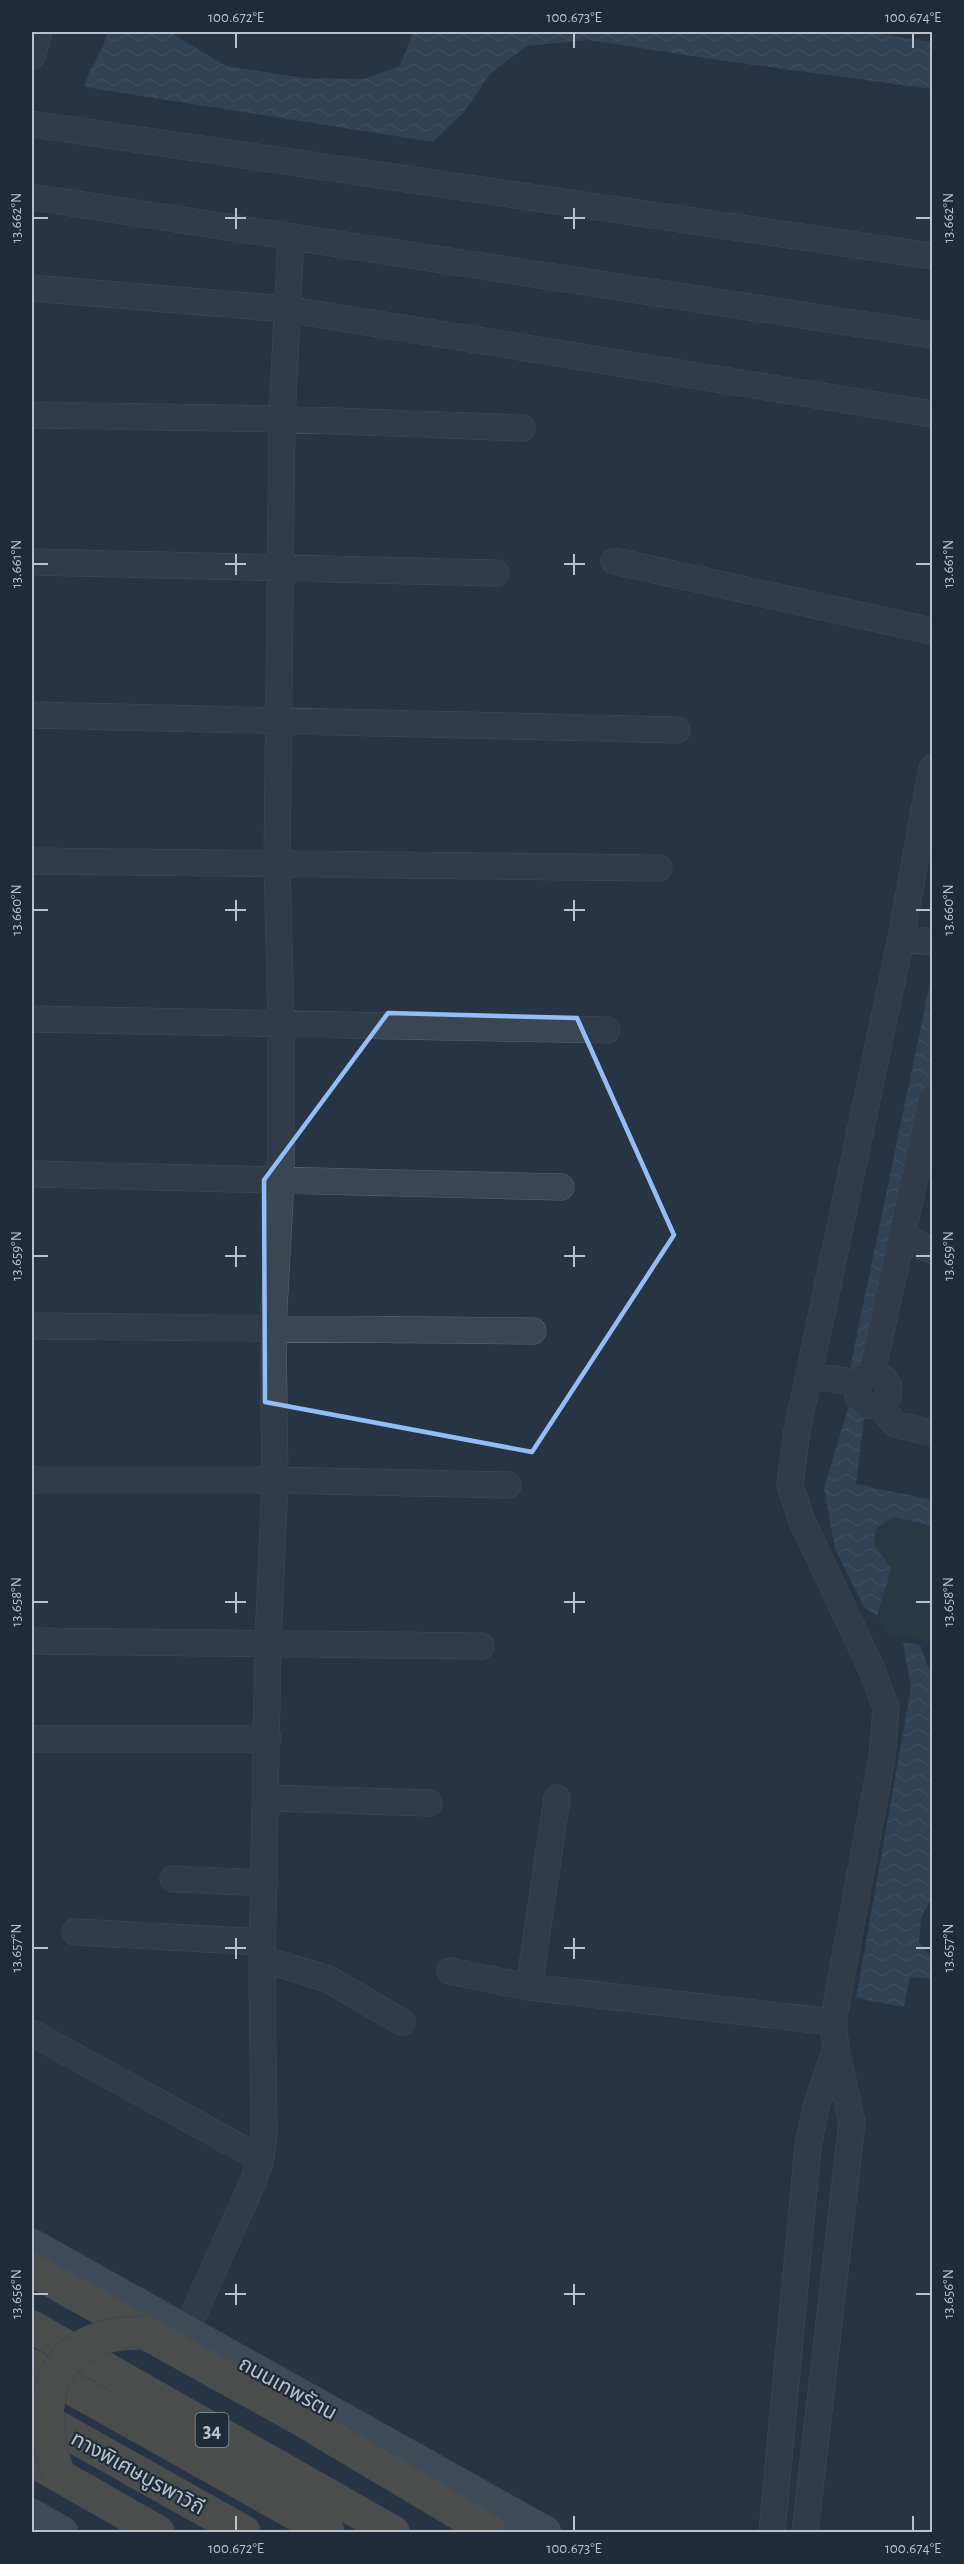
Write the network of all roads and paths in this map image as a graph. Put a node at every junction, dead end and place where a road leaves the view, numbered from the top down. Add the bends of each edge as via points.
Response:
1 (39, 32) edge
2 (32, 56) edge
3 (32, 123) edge
4 (32, 197) edge
5 (291, 238) junction
6 (933, 256) edge
7 (32, 288) edge
8 (286, 309) junction
9 (933, 335) edge
10 (933, 414) edge
11 (32, 416) edge
12 (282, 419) junction
13 (522, 428) dead end
14 (614, 561) dead end
15 (32, 562) edge
16 (282, 569) junction
17 (496, 573) dead end
18 (933, 631) edge
19 (32, 715) edge
20 (279, 720) junction
21 (677, 730) dead end
22 (931, 781) edge
23 (32, 861) edge
24 (277, 862) junction
25 (659, 868) dead end
26 (902, 938) junction
27 (933, 942) edge
28 (32, 1019) edge
29 (281, 1023) junction
30 (608, 1030) dead end
31 (933, 1099) edge
32 (928, 1150) edge
33 (32, 1174) edge
34 (280, 1181) junction
35 (561, 1187) dead end
36 (903, 1234) junction
37 (933, 1250) edge
38 (32, 1326) edge
39 (273, 1328) junction
40 (533, 1331) dead end
41 (809, 1375) junction
42 (865, 1378) junction
43 (933, 1432) edge
44 (32, 1480) edge
45 (275, 1480) junction
46 (508, 1485) dead end
47 (32, 1641) edge
48 (268, 1643) junction
49 (481, 1646) dead end
50 (32, 1739) edge
51 (268, 1739) junction
52 (267, 1798) junction
53 (557, 1798) dead end
54 (429, 1803) dead end
55 (173, 1879) dead end
56 (265, 1883) junction
57 (75, 1932) dead end
58 (263, 1957) junction
59 (450, 1971) dead end
60 (529, 1987) junction
61 (402, 2022) dead end
62 (833, 2022) junction
63 (32, 2033) edge
64 (836, 2048) junction
65 (261, 2159) junction
66 (32, 2245) edge
67 (32, 2264) edge
68 (32, 2270) edge
69 (82, 2273) junction
70 (795, 2298) junction
71 (830, 2302) junction
72 (32, 2327) edge
73 (186, 2331) junction
74 (144, 2333) junction
75 (32, 2366) edge
76 (32, 2413) edge
77 (32, 2431) edge
78 (45, 2468) edge
79 (32, 2515) edge
80 (62, 2532) edge
81 (158, 2532) edge
82 (213, 2532) edge
83 (244, 2532) edge
84 (328, 2532) edge
85 (393, 2532) edge
86 (490, 2532) edge
87 (544, 2532) edge
88 (772, 2532) edge
89 (805, 2532) edge

1 - 2 street
3 - 6 street
4 - 5 street
5 - 8 street
5 - 9 street
7 - 8 street
8 - 10 street
8 - 12 street
11 - 12 street
12 - 13 street
12 - 16 street
14 - 18 street
15 - 16 street
16 - 17 street
16 - 20 street
19 - 20 street
20 - 21 street
20 - 24 street
22 - 26 street
23 - 24 street
24 - 25 street
24 - 29 street
26 - 27 street
26 - 41 street
28 - 29 street
29 - 30 street
29 - 34 street
31 - 32 street
32 - 36 street
33 - 34 street
34 - 35 street
34 - 39 street
36 - 37 street
36 - 42 street
38 - 39 street
39 - 40 street
39 - 45 street
41 - 42 street
41 - 62 street via 790,1485 802,1521 886,1708 882,1757
42 - 43 street via 884,1378 888,1383 888,1396 879,1405 895,1424
44 - 45 street
45 - 46 street
45 - 48 street
47 - 48 street
48 - 49 street
48 - 51 street
50 - 51 street
51 - 52 street
52 - 54 street
52 - 56 street
53 - 60 street
55 - 56 street
56 - 58 street
57 - 58 street
58 - 61 street via 328,1979
58 - 65 street
59 - 60 street
60 - 62 street
62 - 64 street
63 - 65 street
64 - 70 street via 816,2107 808,2146
64 - 71 street via 852,2123
65 - 73 street
66 - 69 main road, ถนนเทพรัตน
67 - 69 highway
68 - 74 highway
69 - 73 main road, ถนนเทพรัตน
70 - 71 street
70 - 88 street
71 - 89 street
72 - 85 highway, 34
73 - 87 main road, ถนนเทพรัตน
74 - 78 highway, bridge via 98,2337 85,2344 58,2371 50,2389 46,2419 50,2449
74 - 86 highway via 297,2417
75 - 84 highway, ทางพิเศษบูรพาวิถี
76 - 83 highway, ทางพิเศษบูรพาวิถี
77 - 82 highway
78 - 81 highway
79 - 80 main road

